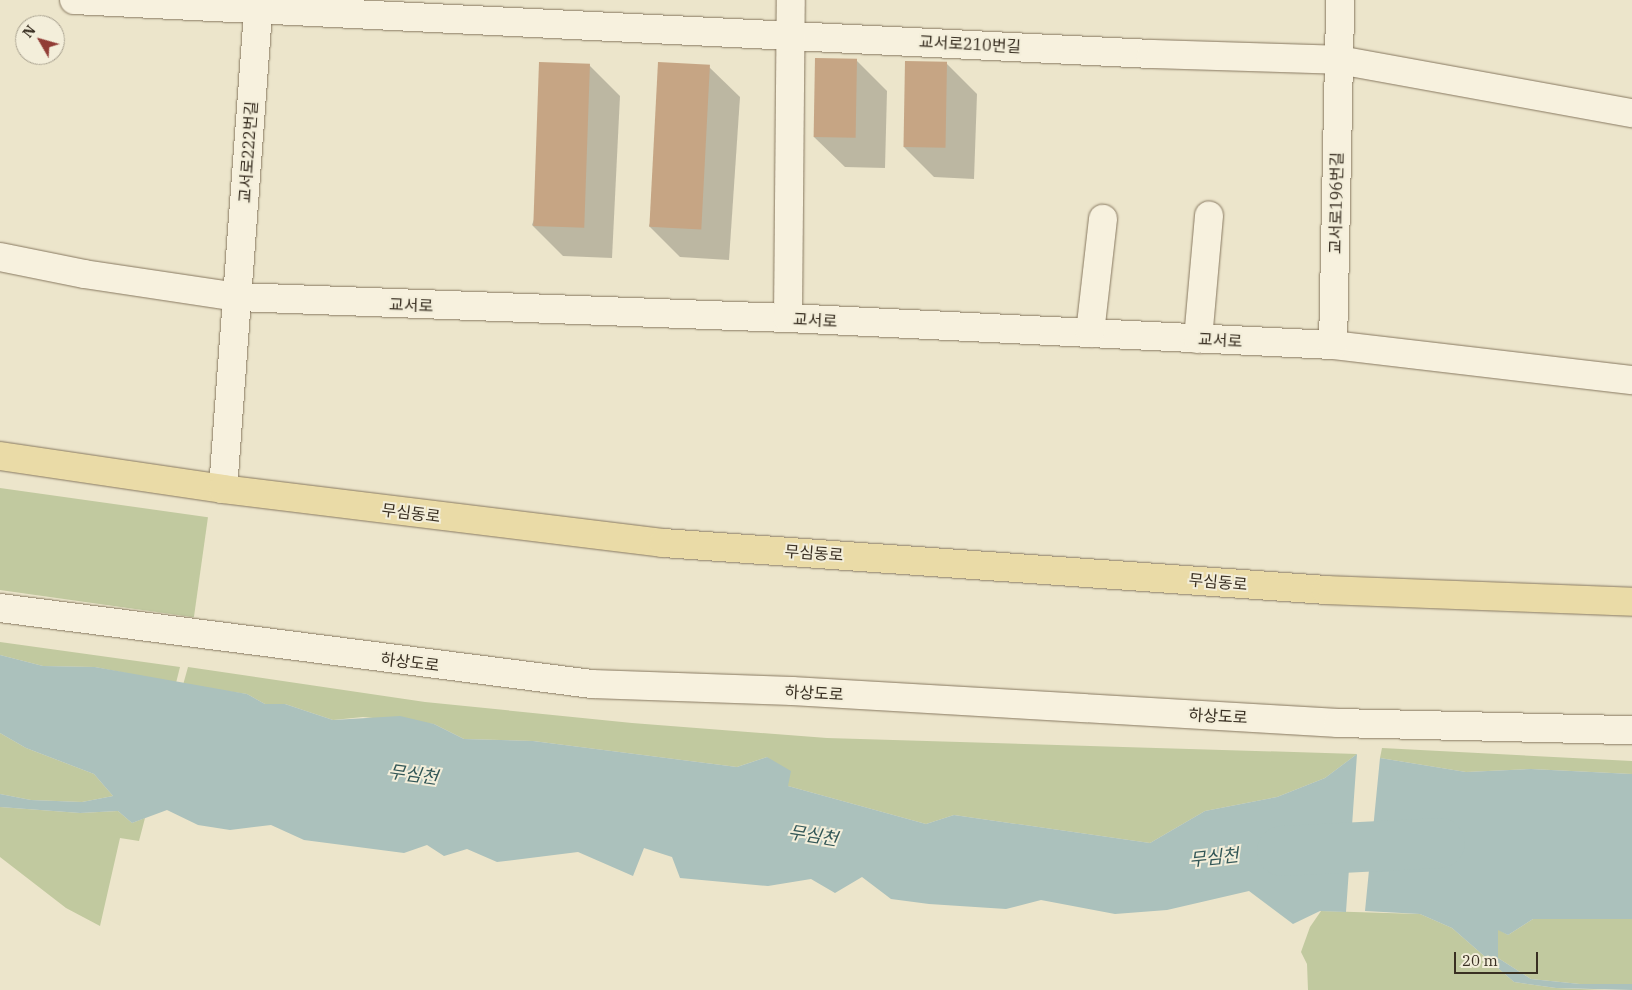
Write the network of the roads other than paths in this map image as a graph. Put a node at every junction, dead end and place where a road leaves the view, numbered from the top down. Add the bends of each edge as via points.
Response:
1 (74, 0) edge
2 (791, 0) edge
3 (1340, 0) edge
4 (259, 4) edge
5 (790, 34) junction
6 (1339, 60) junction
7 (1632, 113) edge
8 (1209, 214) dead end
9 (1103, 219) dead end
10 (0, 257) edge
11 (238, 296) junction
12 (788, 318) junction
13 (1090, 333) junction
14 (1198, 339) junction
15 (1333, 345) junction
16 (1632, 380) edge
17 (0, 456) edge
18 (223, 489) junction
19 (1632, 602) edge
20 (0, 608) edge
21 (1632, 730) edge

1 - 4 street
2 - 5 street
3 - 6 street, 교서로196번길
4 - 5 street, 교서로210번길
4 - 11 street, 교서로222번길
5 - 6 street, 교서로210번길 via 1151,54
5 - 12 street
6 - 7 street
6 - 15 street, 교서로196번길
8 - 14 street
9 - 13 street
10 - 11 street, 교서로 via 84,274
11 - 12 street, 교서로
11 - 18 street, 교서로222번길
12 - 13 street, 교서로
13 - 14 street, 교서로
14 - 15 street, 교서로
15 - 16 street, 교서로
17 - 18 main road, 무심동로
18 - 19 main road, 무심동로 via 663,543 1326,590
20 - 21 street, 하상도로 via 592,684 792,691 1338,724

